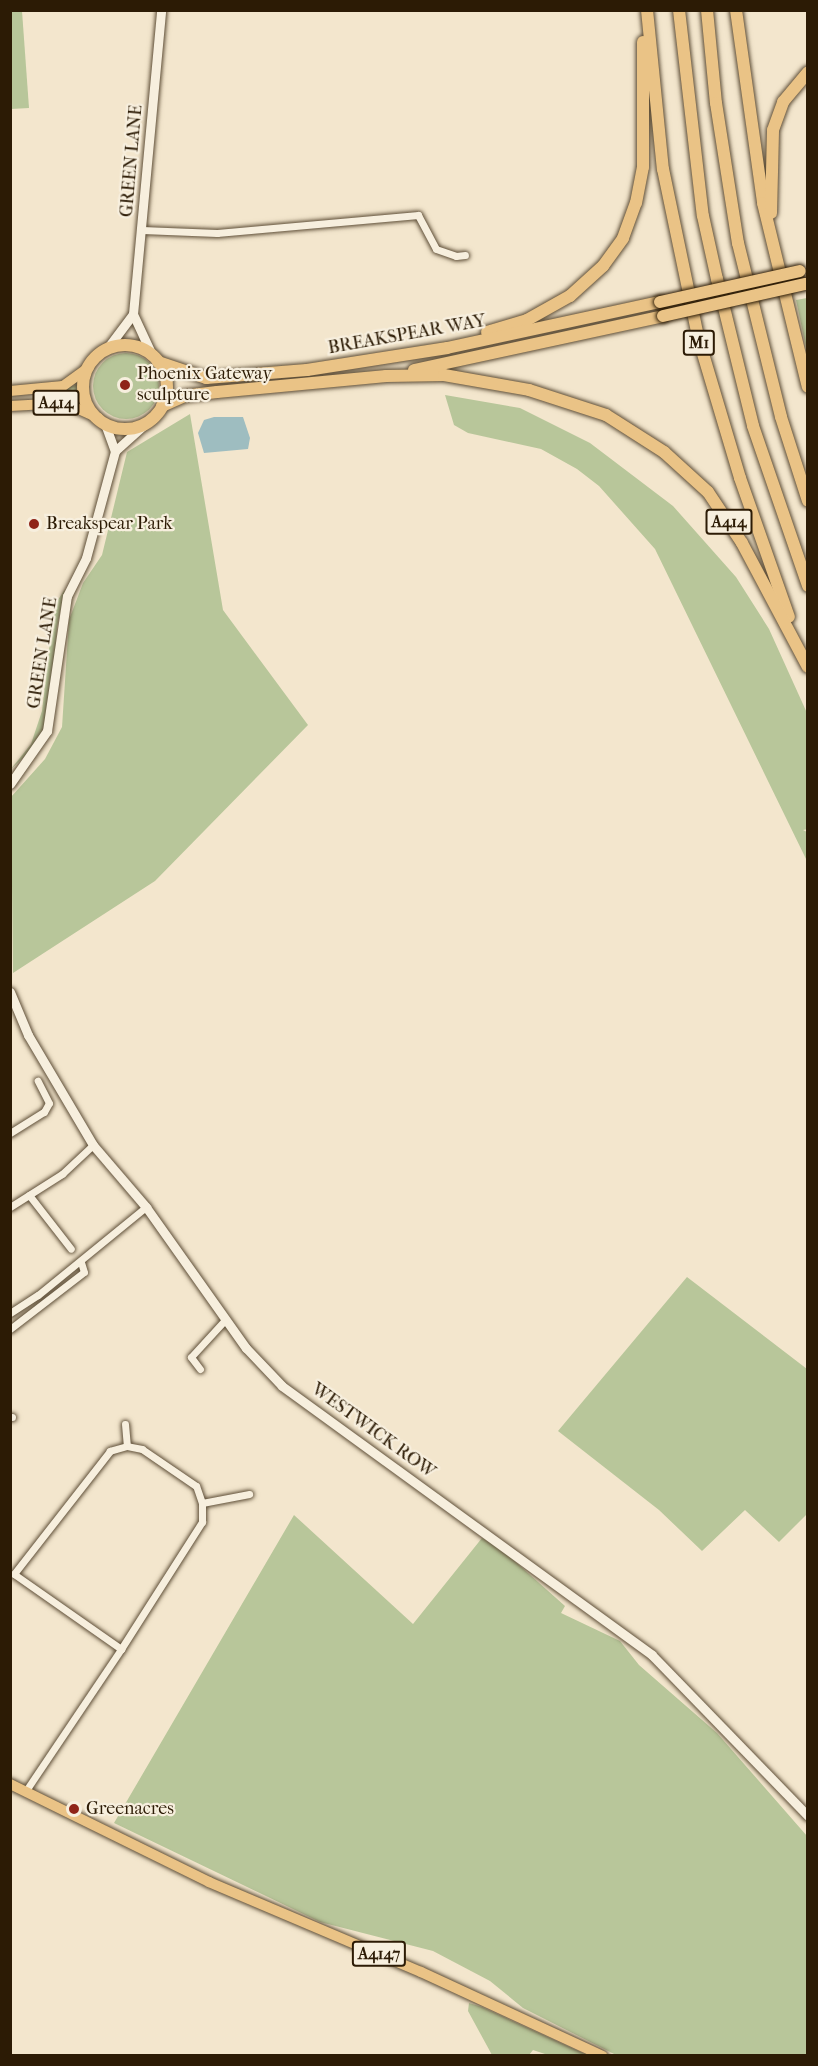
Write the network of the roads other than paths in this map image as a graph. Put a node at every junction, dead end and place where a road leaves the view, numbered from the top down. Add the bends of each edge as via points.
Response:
1 (161, 10) edge
2 (645, 10) edge
3 (679, 10) edge
4 (707, 10) edge
5 (736, 10) edge
6 (807, 72) edge
7 (142, 230) junction
8 (465, 255) dead end
9 (776, 265) junction
10 (804, 270) edge
11 (806, 284) edge
12 (133, 314) junction
13 (106, 350) junction
14 (408, 355) junction
15 (155, 358) junction
16 (88, 367) junction
17 (386, 376) junction
18 (807, 387) edge
19 (10, 391) edge
20 (10, 406) edge
21 (162, 406) junction
22 (101, 421) junction
23 (146, 423) junction
24 (116, 451) junction
25 (807, 501) edge
26 (807, 586) edge
27 (807, 665) edge
28 (10, 784) edge
29 (10, 992) edge
30 (38, 1081) dead end
31 (10, 1133) edge
32 (93, 1145) junction
33 (29, 1195) junction
34 (10, 1207) edge
35 (146, 1207) junction
36 (71, 1249) dead end
37 (81, 1262) junction
38 (38, 1295) junction
39 (43, 1304) junction
40 (10, 1313) edge
41 (225, 1320) junction
42 (10, 1329) edge
43 (200, 1369) dead end
44 (125, 1424) dead end
45 (127, 1446) junction
46 (249, 1494) dead end
47 (202, 1503) junction
48 (121, 1649) junction
49 (10, 1784) edge
50 (25, 1792) junction
51 (807, 1816) edge
52 (603, 2055) edge

1 - 7 street, GREEN LANE
2 - 14 highway, M1 via 643,167 636,203 615,251 582,287 537,315
2 - 27 highway, M1 via 663,169 698,337 743,488
3 - 26 highway, M1 via 703,216 717,279 753,426
4 - 25 highway via 716,103 738,243 780,417
5 - 9 highway via 754,150
6 - 9 highway via 783,102 773,130 770,188
7 - 8 street via 217,233 418,215 436,249
7 - 12 street, GREEN LANE
9 - 18 highway
10 - 14 highway, BREAKSPEAR WAY, bridge
11 - 17 highway, M1, bridge
12 - 13 street
12 - 15 street
13 - 15 highway via 130,345
13 - 16 highway
14 - 15 highway, BREAKSPEAR WAY via 308,370 206,378 190,375
15 - 21 highway via 166,379
16 - 19 main road, A414 via 63,386
16 - 22 highway via 84,377 85,400
17 - 21 highway, BREAKSPEAR WAY / A414 via 186,396
17 - 27 highway, A414 via 444,375 529,390 606,415 642,436 684,469 721,509
20 - 22 main road, A414 via 65,403
21 - 23 highway
22 - 23 highway via 118,428
22 - 24 street
23 - 24 street
24 - 28 street, GREEN LANE via 86,558 67,596 47,731
29 - 32 street, WESTWICK ROW via 28,1035
30 - 31 street via 49,1103 44,1112
32 - 33 street via 62,1174
32 - 35 street, WESTWICK ROW
33 - 34 street
33 - 36 street
35 - 37 street
35 - 41 street, WESTWICK ROW
37 - 38 street
37 - 39 street via 84,1272
38 - 39 street
38 - 40 street
39 - 42 street
41 - 43 street via 191,1357
41 - 51 street, WESTWICK ROW via 282,1386 652,1655
44 - 45 street
45 - 47 street via 142,1449 196,1486
45 - 48 street via 110,1451 14,1574
46 - 47 street
47 - 48 street via 202,1522
48 - 50 street
49 - 50 main road, A4147
50 - 52 main road, A4147 via 208,1882 385,1956

